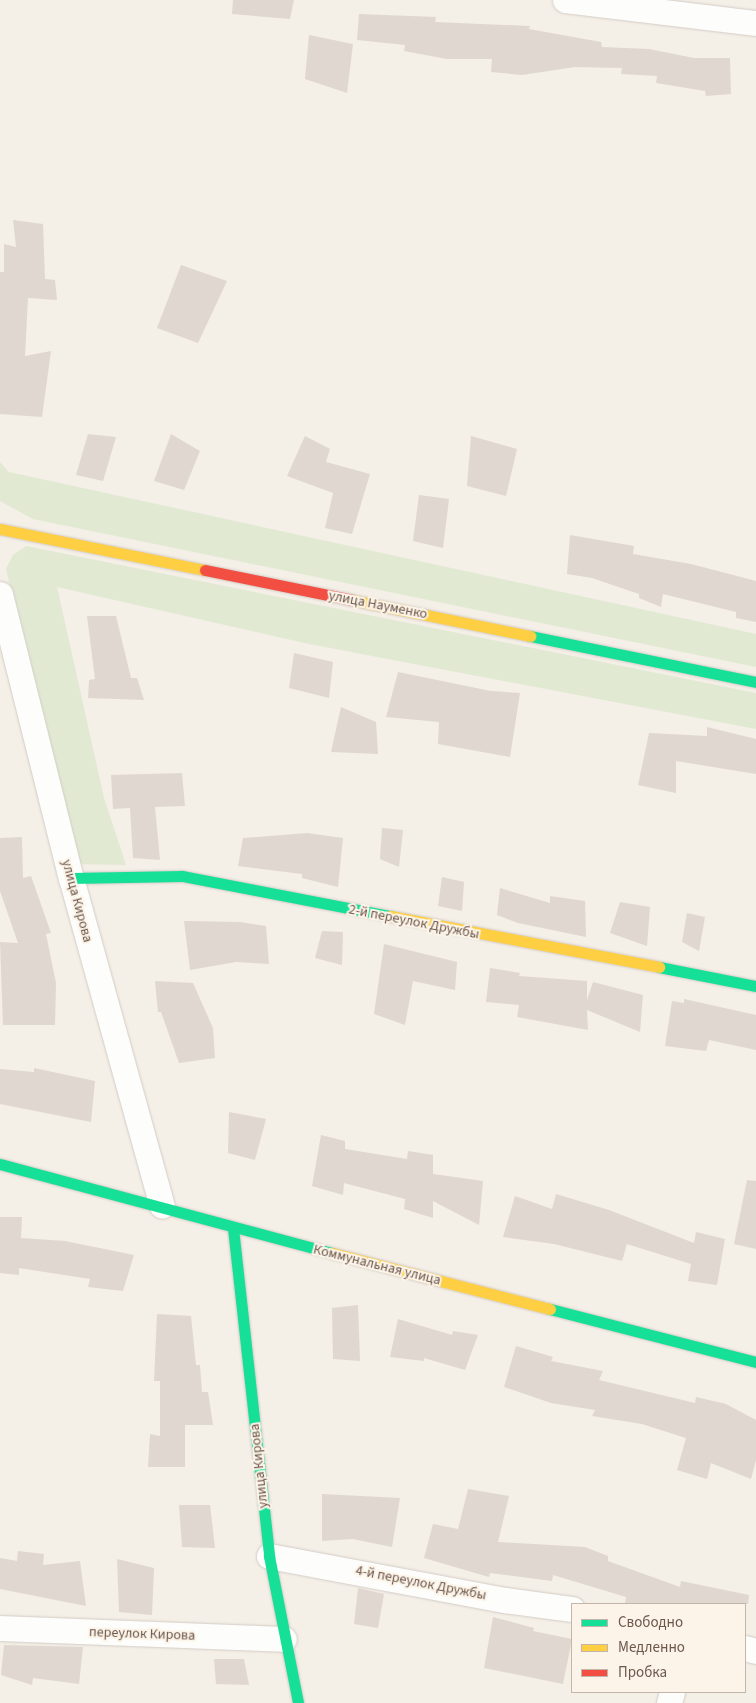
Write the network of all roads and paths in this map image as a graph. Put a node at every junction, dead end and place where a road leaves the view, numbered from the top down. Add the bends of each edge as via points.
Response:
1 (565, 0) edge
2 (756, 23) edge
3 (0, 528) edge
4 (0, 594) edge
5 (756, 682) edge
6 (71, 878) junction
7 (756, 986) edge
8 (0, 1164) edge
9 (162, 1206) junction
10 (233, 1228) junction
11 (756, 1362) edge
12 (269, 1556) junction
13 (571, 1609) edge
14 (0, 1628) edge
15 (284, 1639) junction
16 (298, 1703) edge

1 - 2 street
3 - 5 street, улица Науменко
4 - 6 street, улица Кирова
6 - 7 street, 2-й переулок Дружбы via 182,876
6 - 9 street, улица Кирова
8 - 9 street, Коммунальная улица
9 - 10 street, Коммунальная улица
10 - 11 street, Коммунальная улица
10 - 12 street, улица Кирова
12 - 13 street, 4-й переулок Дружбы via 505,1600
12 - 15 street, улица Кирова
14 - 15 street, переулок Кирова
15 - 16 street, улица Кирова

